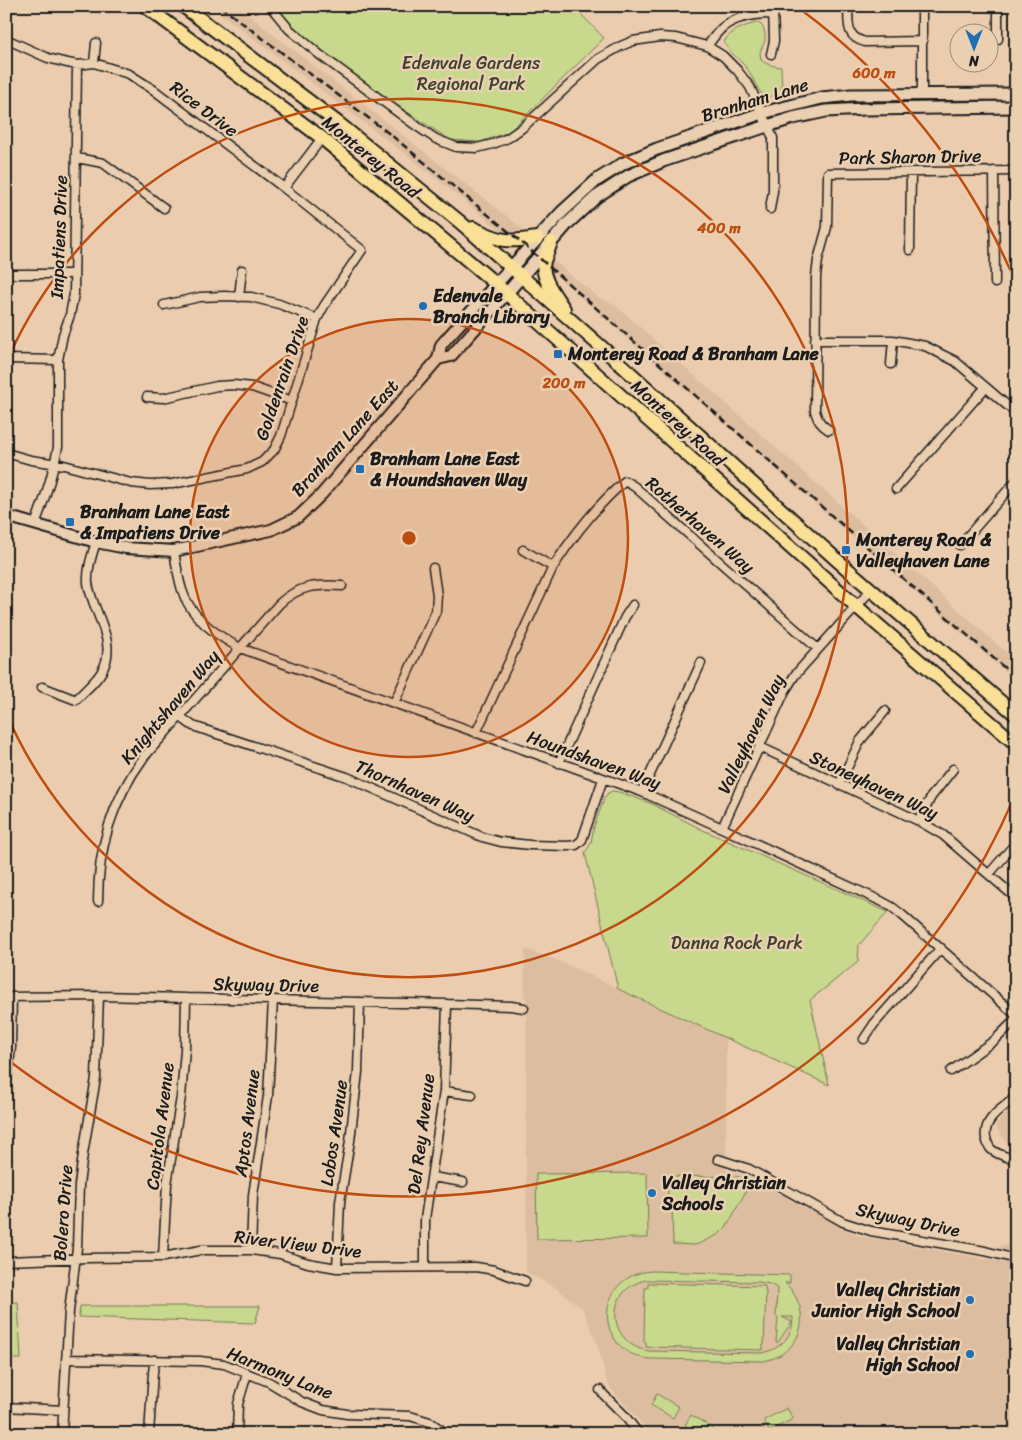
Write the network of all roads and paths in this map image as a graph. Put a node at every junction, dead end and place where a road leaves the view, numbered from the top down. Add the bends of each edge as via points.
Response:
1 (10, 6) edge
2 (145, 6) edge
3 (183, 6) edge
4 (270, 6) edge
5 (848, 6) edge
6 (922, 6) edge
7 (998, 6) edge
8 (773, 10) edge
9 (6, 11) edge
10 (998, 22) edge
11 (6, 39) edge
12 (923, 42) junction
13 (96, 43) dead end
14 (707, 46) junction
15 (771, 54) dead end
16 (94, 63) junction
17 (77, 65) junction
18 (1016, 94) edge
19 (922, 95) junction
20 (1016, 107) edge
21 (762, 113) junction
22 (767, 126) junction
23 (322, 138) junction
24 (76, 158) junction
25 (994, 171) junction
26 (1016, 171) edge
27 (911, 172) junction
28 (284, 188) junction
29 (164, 208) dead end
30 (770, 209) dead end
31 (460, 222) junction
32 (537, 238) junction
33 (551, 242) junction
34 (362, 250) joint
35 (910, 250) dead end
36 (242, 270) dead end
37 (516, 271) junction
38 (6, 274) edge
39 (74, 274) junction
40 (995, 283) dead end
41 (496, 284) junction
42 (507, 293) junction
43 (239, 297) junction
44 (164, 305) dead end
45 (317, 319) junction
46 (572, 321) junction
47 (815, 340) junction
48 (893, 340) junction
49 (6, 359) edge
50 (438, 359) junction
51 (58, 360) junction
52 (891, 364) dead end
53 (986, 388) junction
54 (147, 397) dead end
55 (292, 401) junction
56 (1016, 413) edge
57 (830, 430) dead end
58 (6, 453) edge
59 (55, 463) junction
60 (1016, 481) edge
61 (896, 489) dead end
62 (6, 516) edge
63 (35, 524) junction
64 (96, 542) junction
65 (960, 545) dead end
66 (523, 550) dead end
67 (174, 551) junction
68 (553, 567) junction
69 (433, 568) dead end
70 (342, 586) dead end
71 (871, 590) junction
72 (633, 604) dead end
73 (856, 606) junction
74 (240, 648) junction
75 (818, 649) junction
76 (701, 663) dead end
77 (42, 687) dead end
78 (394, 704) junction
79 (884, 711) dead end
80 (1016, 715) edge
81 (179, 716) junction
82 (476, 733) junction
83 (1016, 744) edge
84 (760, 747) junction
85 (559, 763) junction
86 (953, 768) dead end
87 (603, 779) junction
88 (839, 785) junction
89 (642, 792) junction
90 (919, 821) junction
91 (722, 828) junction
92 (1016, 843) edge
93 (989, 874) junction
94 (1016, 898) edge
95 (98, 901) dead end
96 (941, 948) junction
97 (99, 996) junction
98 (9, 997) edge
99 (186, 998) junction
100 (273, 1000) junction
101 (360, 1002) junction
102 (447, 1004) junction
103 (524, 1008) dead end
104 (1016, 1015) edge
105 (1016, 1019) edge
106 (864, 1039) dead end
107 (951, 1071) dead end
108 (6, 1090) edge
109 (444, 1092) junction
110 (472, 1094) dead end
111 (1012, 1100) dead end
112 (718, 1159) dead end
113 (1016, 1160) edge
114 (432, 1177) junction
115 (463, 1182) dead end
116 (251, 1250) junction
117 (163, 1257) junction
118 (76, 1258) junction
119 (1016, 1259) edge
120 (6, 1261) edge
121 (425, 1267) junction
122 (337, 1268) junction
123 (526, 1281) dead end
124 (66, 1359) junction
125 (155, 1360) junction
126 (247, 1374) junction
127 (600, 1390) dead end
128 (6, 1407) edge
129 (64, 1410) junction
130 (62, 1434) edge
131 (149, 1434) edge
132 (237, 1434) edge
133 (447, 1434) edge
134 (639, 1434) edge

1 - 9 street
2 - 23 main road, Monterey Road
3 - 31 main road, Monterey Road via 338,123
4 - 14 street via 320,56 436,139 456,147 477,148 508,138 598,59 633,41 676,38
5 - 12 street via 848,26 858,40
6 - 12 street
7 - 10 street
8 - 14 street via 739,19 722,28
8 - 15 street
11 - 17 street, Rice Drive via 48,58
12 - 19 street
13 - 16 street
14 - 21 street via 737,70 750,87
16 - 17 street, Rice Drive
16 - 28 street, Rice Drive via 129,74 154,90
17 - 24 street, Impatiens Drive
18 - 19 main road, Branham Lane
19 - 21 main road, Branham Lane via 822,98
20 - 22 main road, Branham Lane via 836,111
21 - 22 street
21 - 32 main road, Branham Lane via 624,163 597,180
22 - 30 street via 773,138
22 - 33 main road, Branham Lane via 628,176 596,197
23 - 28 street
23 - 41 main road, Monterey Road
24 - 29 street via 103,163
24 - 39 street, Impatiens Drive
25 - 26 street, Park Sharon Drive
25 - 27 street, Park Sharon Drive
25 - 40 street
27 - 35 street
27 - 47 street, Park Sharon Drive via 828,173 827,227 816,277
28 - 34 street, Rice Drive
31 - 32 main road via 504,241
31 - 37 main road, Monterey Road
32 - 37 main road, Branham Lane East
33 - 37 main road, Branham Lane East
33 - 46 main road via 544,262 546,278
34 - 45 street, Goldenrain Drive
36 - 43 street
37 - 41 main road, Branham Lane East
37 - 42 main road, Branham Lane East
37 - 46 main road, Monterey Road
38 - 39 street
39 - 51 street, Impatiens Drive via 74,294
41 - 42 main road, Monterey Road
41 - 50 street, Branham Lane East via 441,345
42 - 50 street, Branham Lane East via 451,356
42 - 73 main road, Monterey Road
43 - 44 street via 200,297
43 - 45 street via 280,304
45 - 55 street, Goldenrain Drive
46 - 71 main road, Monterey Road
47 - 48 street
47 - 57 street, Park Sharon Drive via 815,412 821,424
48 - 52 street
48 - 53 street via 925,346 955,361
49 - 51 street
50 - 67 street, Branham Lane East via 298,517 271,530
51 - 59 street, Impatiens Drive via 58,448
53 - 56 street
53 - 61 street
54 - 55 street via 164,398 234,385 252,387
55 - 59 street, Goldenrain Drive via 274,450 262,462 247,468 172,484 150,485
58 - 59 street, Goldenrain Drive
59 - 63 street, Impatiens Drive
60 - 65 street
62 - 63 street, Branham Lane East
63 - 64 street, Branham Lane East
64 - 67 street, Branham Lane East via 126,548
64 - 77 street via 88,581 105,631 104,665 76,700
66 - 68 street
67 - 74 street, Houndshaven Way via 182,591 190,606 220,637
68 - 75 street, Rotherhaven Way via 569,542 625,481
68 - 82 street, Rotherhaven Way
69 - 78 street via 436,612
70 - 74 street, Knightshaven Way via 306,587 289,595
71 - 73 street, Valleyhaven Way
71 - 80 main road, Monterey Road
72 - 85 street
73 - 75 street, Valleyhaven Way
73 - 83 main road, Monterey Road
74 - 78 street, Houndshaven Way
74 - 81 street, Knightshaven Way
75 - 84 street, Valleyhaven Way via 785,691
76 - 89 street
78 - 82 street, Houndshaven Way
79 - 88 street via 860,741
81 - 87 street, Thornhaven Way via 193,726 347,777 500,842 530,846 576,845 582,840
81 - 95 street, Knightshaven Way via 144,757 122,790 102,852
82 - 85 street, Houndshaven Way
84 - 88 street, Stoneyhaven Way
84 - 91 street, Valleyhaven Way
85 - 87 street, Houndshaven Way
86 - 90 street via 931,796
87 - 89 street, Houndshaven Way
88 - 90 street, Stoneyhaven Way
89 - 91 street, Houndshaven Way
90 - 93 street, Stoneyhaven Way via 943,835
91 - 96 street, Houndshaven Way via 892,907
92 - 93 street
93 - 94 street, Stoneyhaven Way
96 - 104 street, Houndshaven Way
96 - 106 street
97 - 98 street, Skyway Drive
97 - 99 street, Skyway Drive
97 - 118 street, Bolero Drive via 96,1078 81,1170
98 - 108 street via 11,1047
99 - 100 street, Skyway Drive
99 - 117 street, Capitola Avenue via 181,1097 167,1184
100 - 101 street, Skyway Drive
100 - 116 street, Aptos Avenue via 268,1096 253,1195
101 - 102 street, Skyway Drive
101 - 122 street, Lobos Avenue via 358,1072 340,1202
102 - 103 street, Skyway Drive
102 - 109 street, Del Rey Avenue
105 - 107 street via 995,1040
109 - 110 street
109 - 114 street, Del Rey Avenue
111 - 113 street via 990,1121 986,1140 998,1154
112 - 119 street, Skyway Drive via 749,1169 843,1222 871,1231
114 - 115 street
114 - 121 street, Del Rey Avenue via 425,1219
116 - 117 street, River View Drive via 201,1250
116 - 122 street, River View Drive
117 - 118 street, River View Drive
118 - 120 street, River View Drive
118 - 124 street, Bolero Drive
121 - 122 street, River View Drive
121 - 123 street, River View Drive via 476,1267
124 - 125 street, Harmony Lane
124 - 129 street, Bolero Drive
125 - 126 street, Harmony Lane via 224,1364
125 - 131 street
126 - 132 street via 238,1404
126 - 133 street, Harmony Lane via 323,1410 410,1416 430,1422
127 - 134 street
128 - 129 street
129 - 130 street, Bolero Drive

